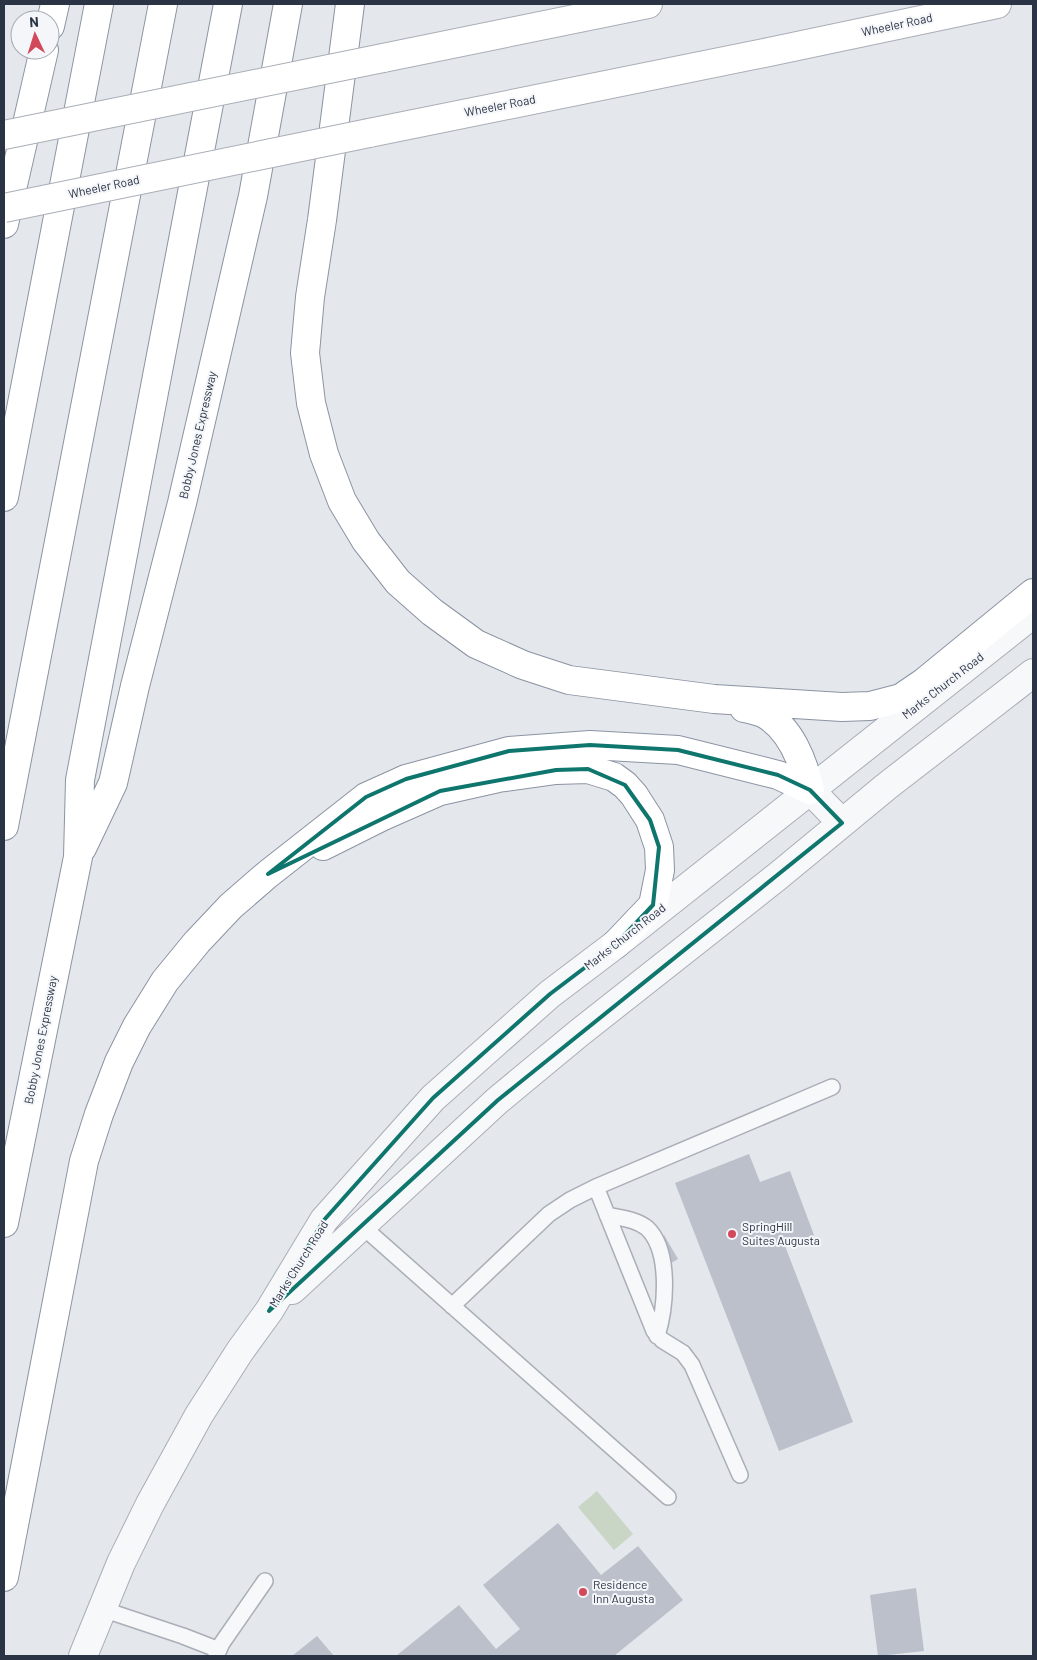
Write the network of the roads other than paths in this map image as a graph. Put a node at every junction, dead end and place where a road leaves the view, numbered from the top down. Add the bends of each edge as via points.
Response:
1 (99, 4) edge
2 (163, 4) edge
3 (228, 4) edge
4 (288, 4) edge
5 (350, 4) edge
6 (648, 4) edge
7 (997, 4) edge
8 (42, 60) edge
9 (4, 135) edge
10 (4, 208) edge
11 (4, 224) edge
12 (4, 497) edge
13 (1033, 593) edge
14 (1033, 614) edge
15 (1033, 673) edge
16 (714, 699) junction
17 (810, 790) junction
18 (842, 823) junction
19 (4, 826) edge
20 (78, 857) junction
21 (268, 874) junction
22 (616, 944) junction
23 (832, 1087) dead end
24 (596, 1187) junction
25 (607, 1215) junction
26 (4, 1223) edge
27 (362, 1226) junction
28 (452, 1306) junction
29 (269, 1311) junction
30 (658, 1336) junction
31 (740, 1475) dead end
32 (668, 1497) dead end
33 (4, 1577) edge
34 (265, 1581) dead end
35 (102, 1609) junction
36 (217, 1653) edge
37 (83, 1656) edge

1 - 12 main road
2 - 19 main road
3 - 20 main road, Bobby Jones Expressway via 80,780
4 - 20 main road, Bobby Jones Expressway via 253,196 182,503 113,783
5 - 16 main road via 305,353 317,428 342,501 366,541 398,582 476,644 523,665 569,680
6 - 9 main road, bridge
7 - 10 main road, Wheeler Road, bridge
8 - 11 main road
13 - 16 main road via 900,698 870,706 842,707
14 - 17 street, Marks Church Road
15 - 18 street, Marks Church Road
16 - 17 main road via 762,713 780,725 804,765
17 - 18 street
17 - 21 main road via 778,775 678,750 590,745 509,751 406,779 366,798
17 - 22 street, Marks Church Road
18 - 27 street, Marks Church Road via 498,1100
20 - 26 main road, Bobby Jones Expressway
21 - 22 main road via 440,791 498,778 588,769 614,777 625,785 650,820 660,847 660,870 653,905
21 - 33 main road via 217,921 165,981 119,1062 99,1114 84,1161
22 - 29 street, Marks Church Road via 550,994 433,1098 324,1220
23 - 24 lane
24 - 25 lane
24 - 28 lane via 549,1214
25 - 30 lane
25 - 30 lane via 633,1220 654,1238 661,1257 666,1292
27 - 28 lane
27 - 29 street, Marks Church Road
28 - 32 lane
29 - 35 street, Marks Church Road via 199,1415 150,1504
30 - 31 lane via 683,1354 692,1365
34 - 36 lane
35 - 36 lane via 183,1636
35 - 37 street, Marks Church Road

